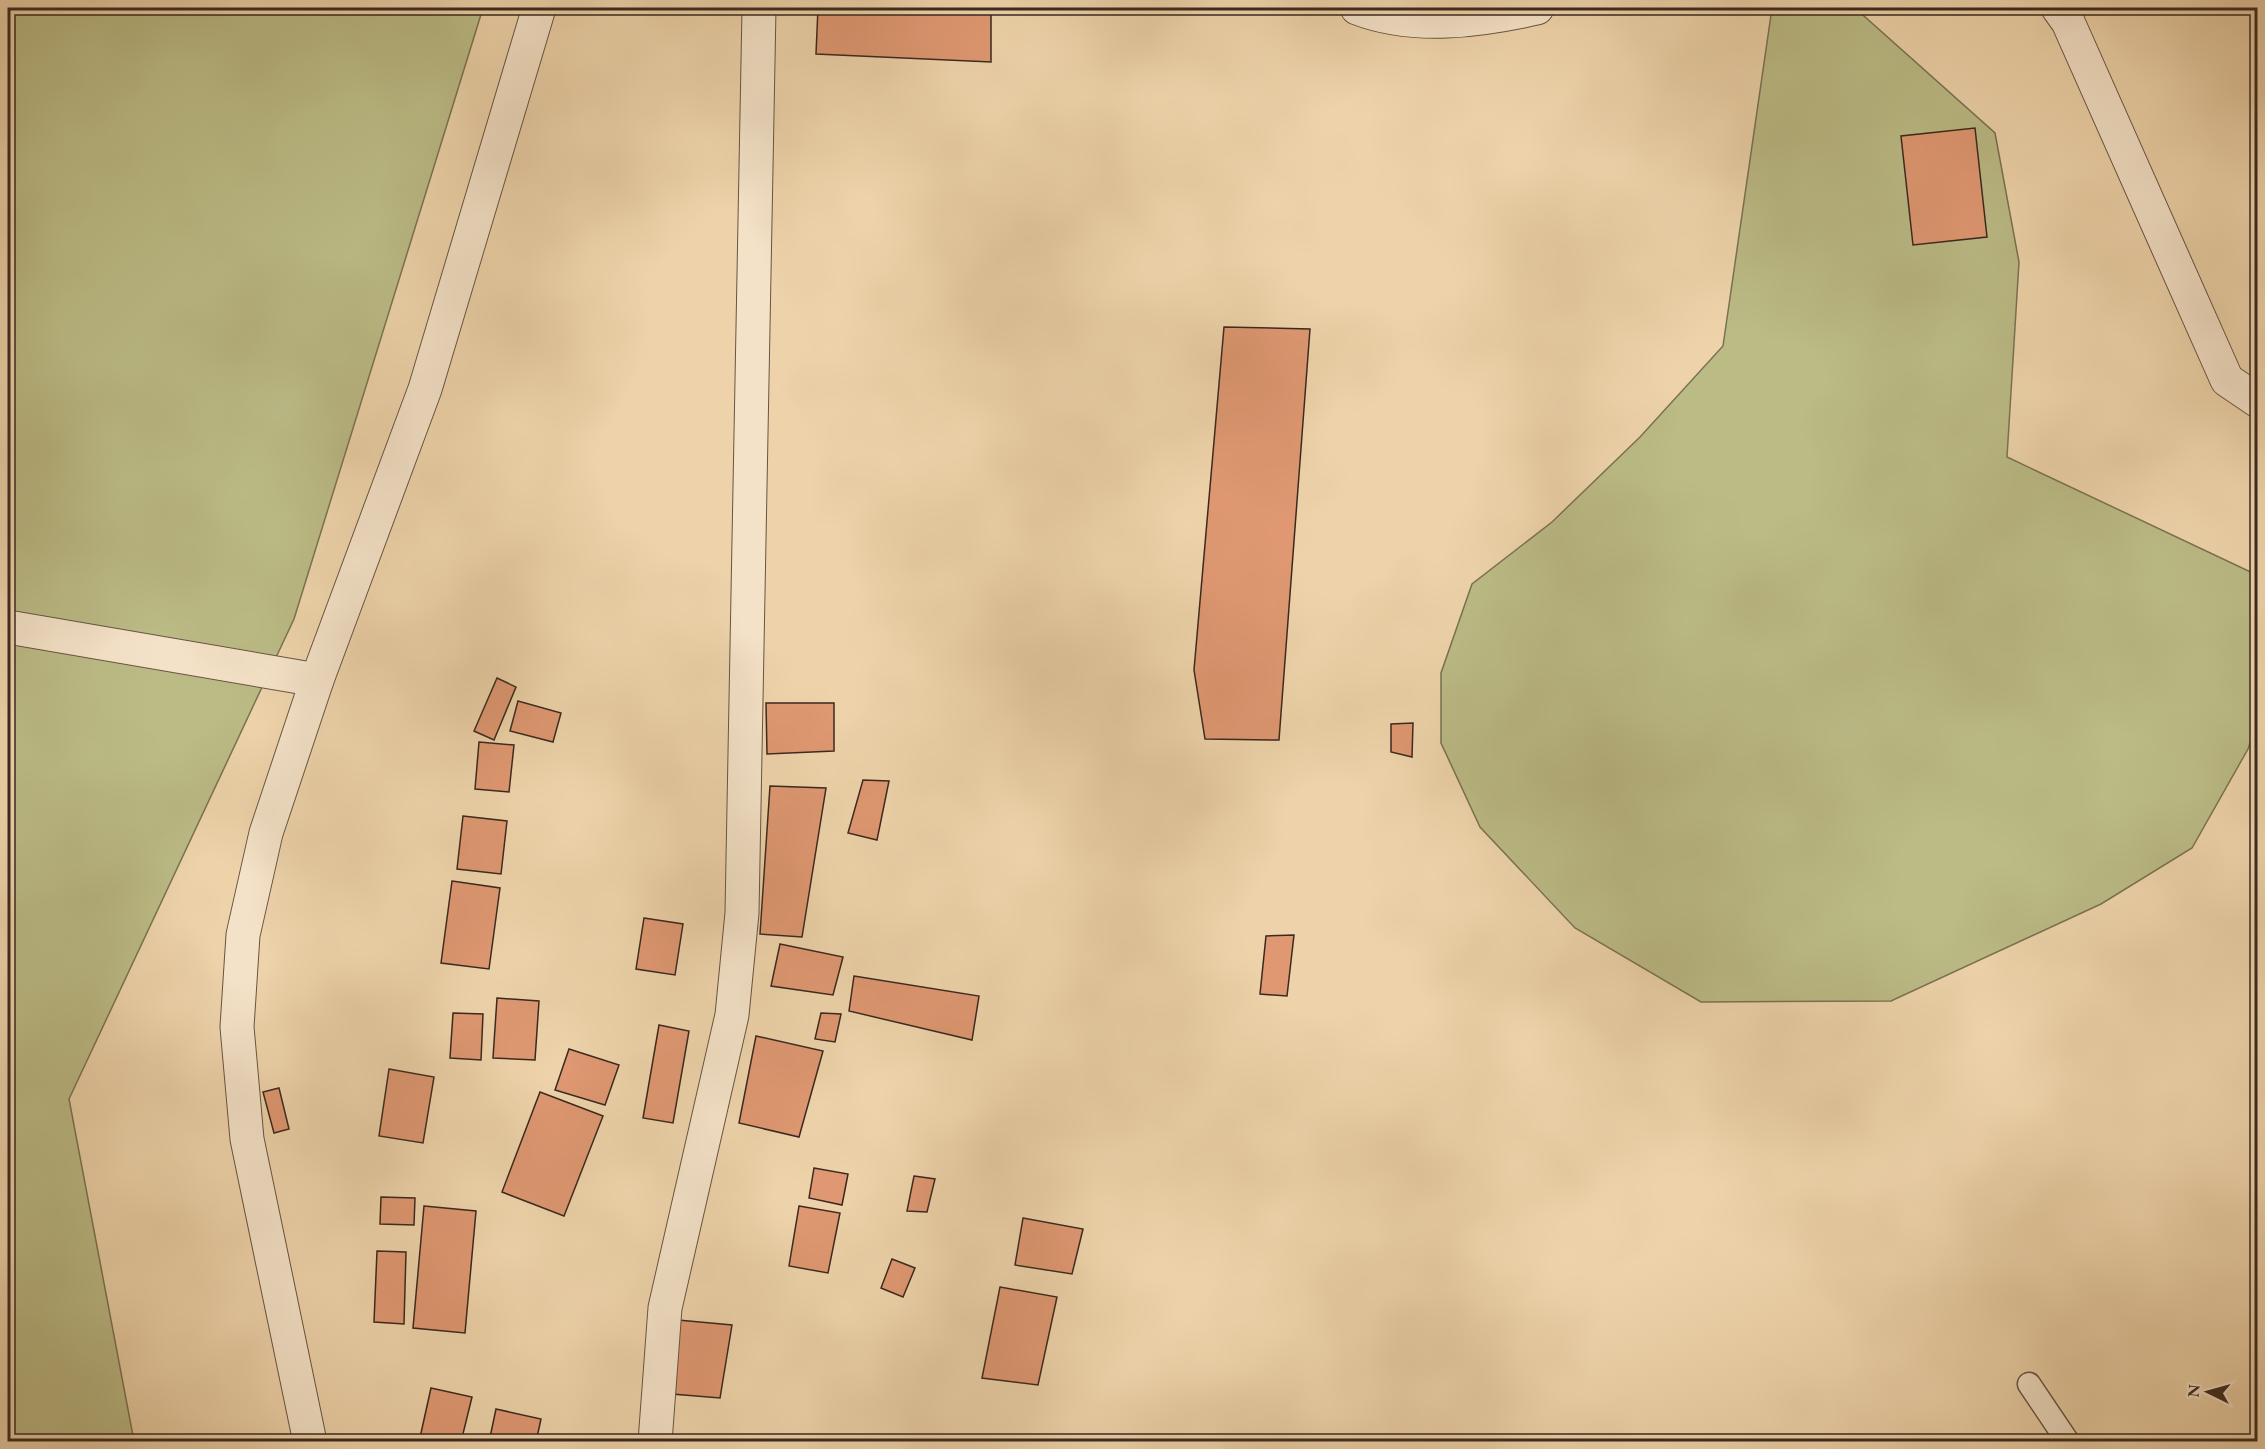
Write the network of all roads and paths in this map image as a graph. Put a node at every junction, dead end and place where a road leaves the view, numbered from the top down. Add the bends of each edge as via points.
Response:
1 (539, 8) edge
2 (759, 8) edge
3 (1357, 8) edge
4 (1537, 8) edge
5 (2058, 8) edge
6 (2258, 401) edge
7 (8, 627) edge
8 (316, 680) junction
9 (2029, 1384) dead end
10 (310, 1442) edge
11 (655, 1442) edge
12 (2068, 1442) edge

1 - 8 street via 425,389
2 - 11 street via 742,913 732,1015 665,1308
3 - 4 street via 1414,20 1485,20
5 - 6 street via 2073,33 2227,380
7 - 8 street
8 - 10 street via 267,833 243,935 237,1027 247,1139
9 - 12 lane

